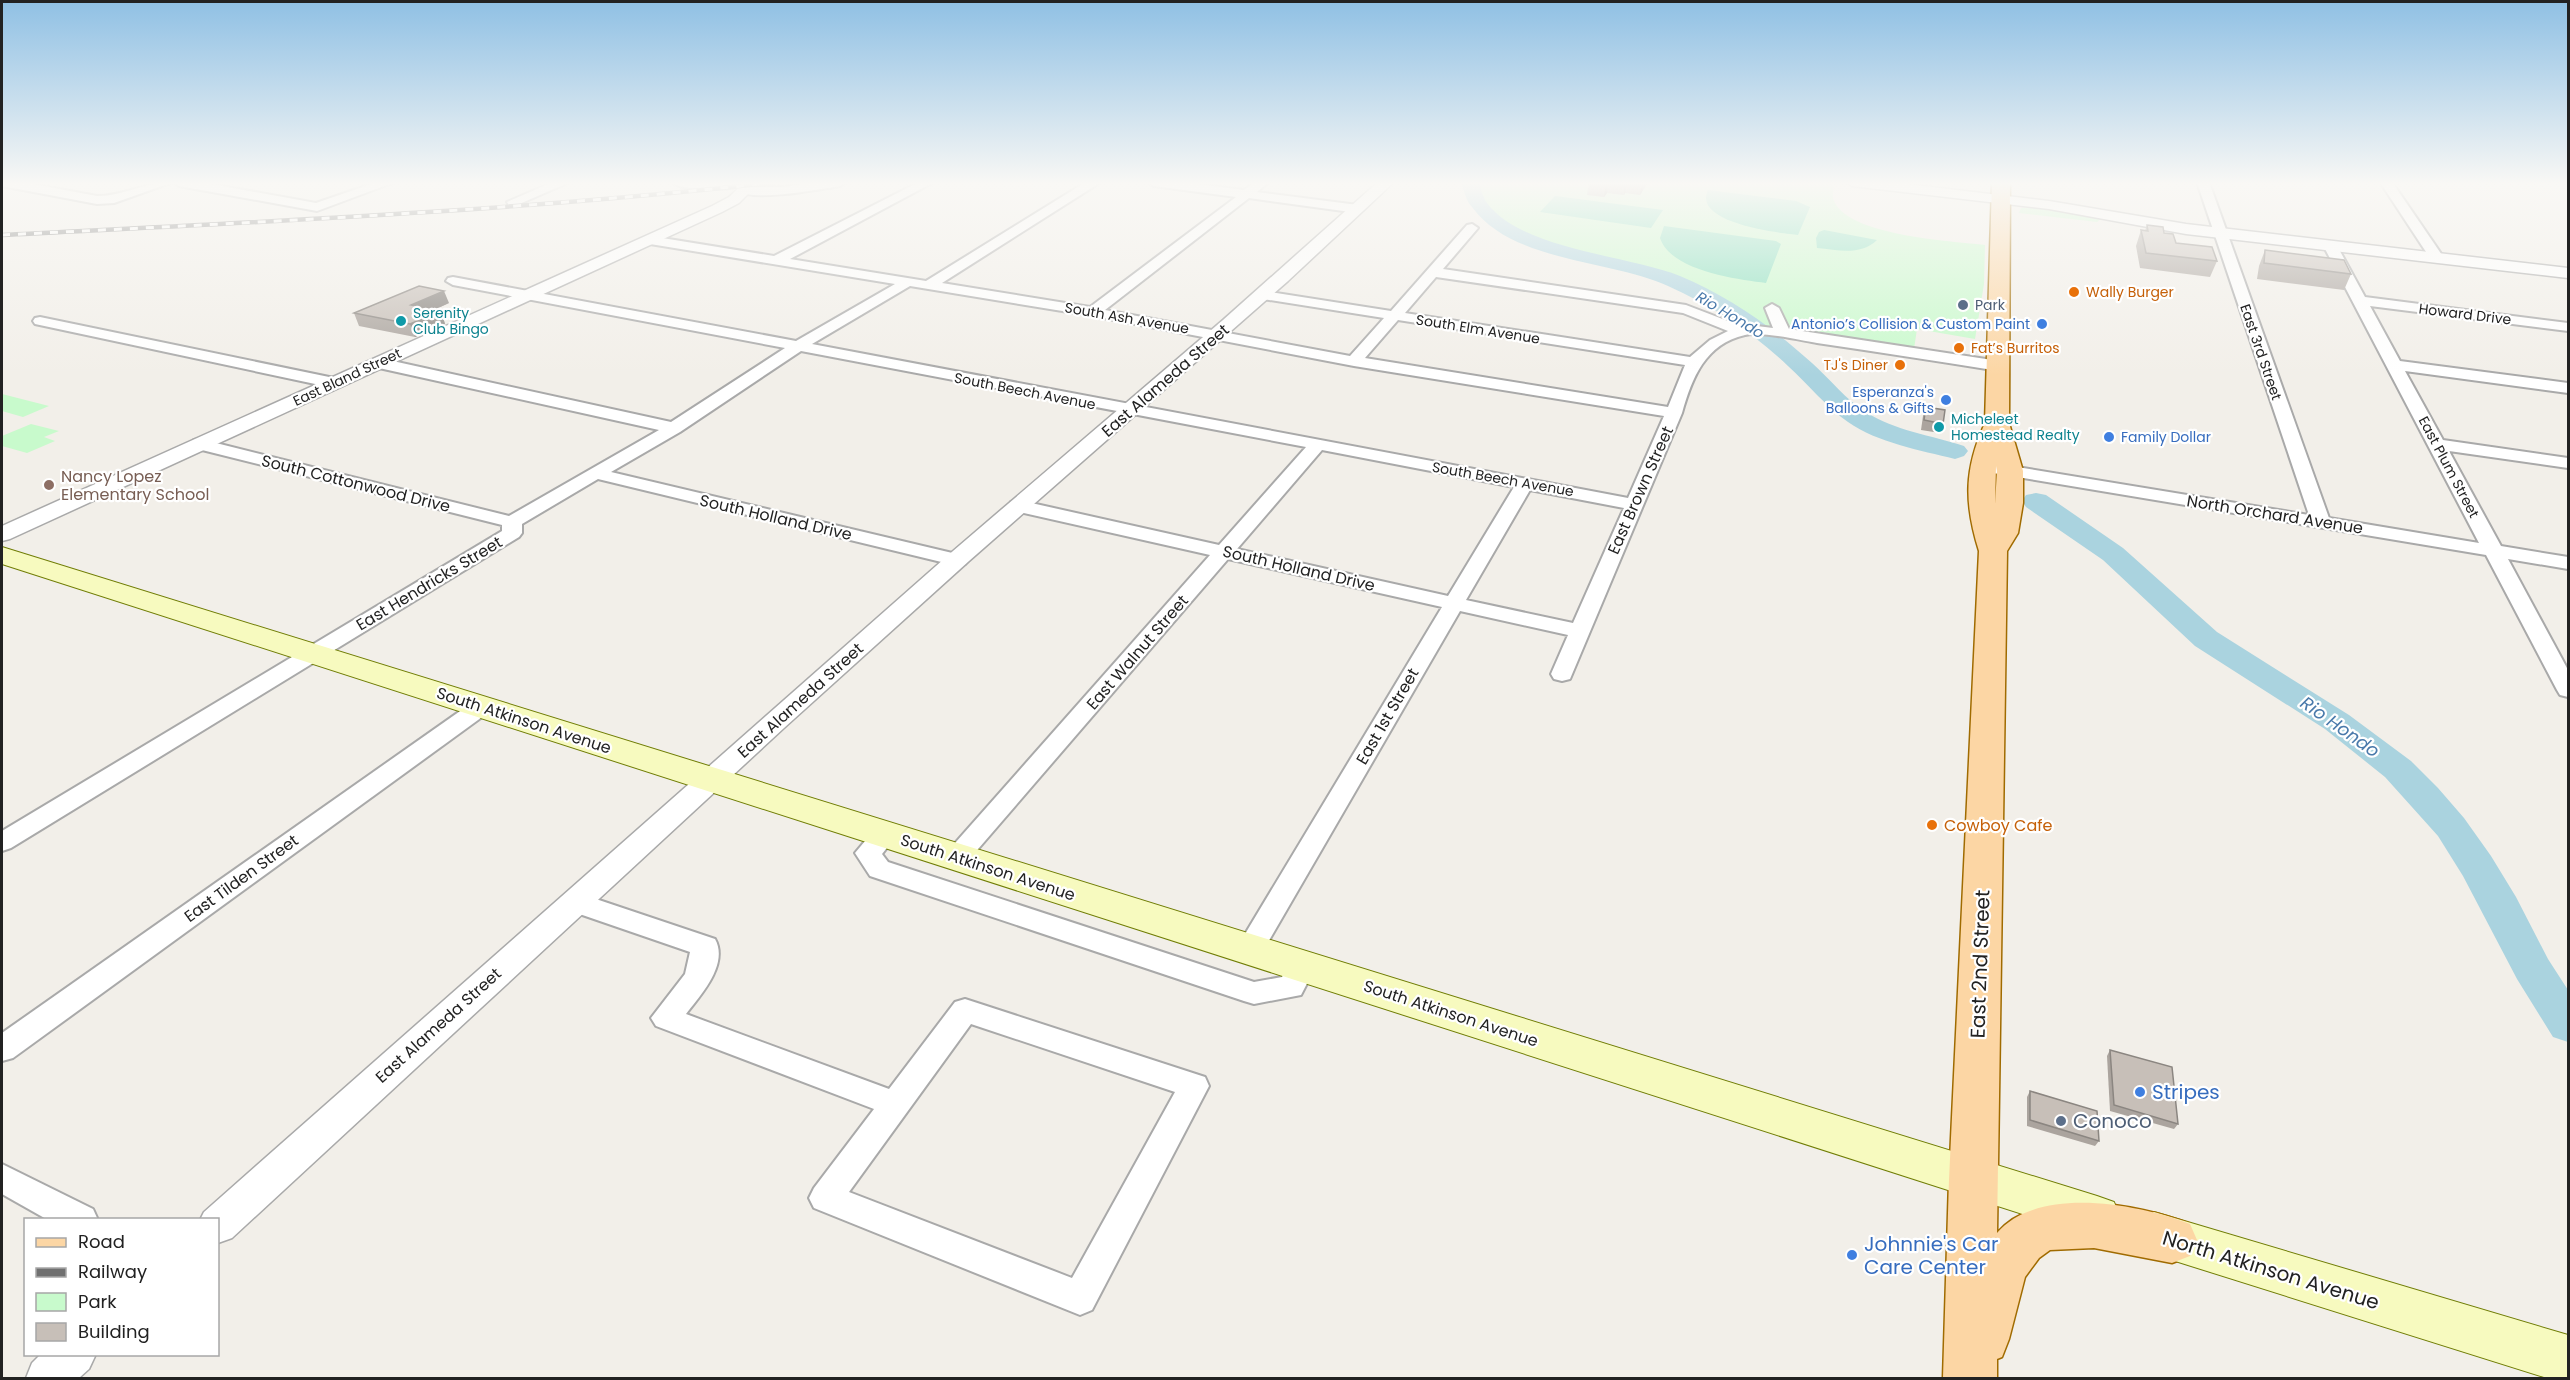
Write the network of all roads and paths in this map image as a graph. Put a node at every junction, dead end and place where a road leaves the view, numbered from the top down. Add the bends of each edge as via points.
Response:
1 (636, 246) edge
2 (691, 246) edge
3 (803, 246) edge
4 (991, 246) edge
5 (1179, 246) edge
6 (1317, 246) edge
7 (1456, 246) edge
8 (2000, 246) edge
9 (2224, 246) edge
10 (2330, 246) edge
11 (2334, 246) edge
12 (2429, 246) edge
13 (2437, 258) junction
14 (777, 260) junction
15 (1433, 272) junction
16 (2568, 273) edge
17 (453, 281) dead end
18 (908, 282) junction
19 (929, 285) junction
20 (1263, 295) junction
21 (527, 296) junction
22 (2361, 301) junction
23 (1772, 308) dead end
24 (1093, 312) junction
25 (1393, 315) junction
26 (40, 321) dead end
27 (2568, 327) edge
28 (1747, 330) junction
29 (1778, 332) junction
30 (1218, 335) junction
31 (797, 347) junction
32 (1354, 361) junction
33 (1693, 362) junction
34 (379, 363) junction
35 (2395, 365) junction
36 (1999, 366) junction
37 (334, 383) junction
38 (2568, 388) edge
39 (1130, 411) junction
40 (1674, 413) junction
41 (1997, 423) junction
42 (674, 428) junction
43 (200, 444) junction
44 (2436, 444) junction
45 (1317, 445) junction
46 (2568, 463) edge
47 (1981, 466) junction
48 (2010, 471) junction
49 (594, 473) junction
50 (1525, 483) junction
51 (1634, 504) junction
52 (1018, 506) junction
53 (512, 522) junction
54 (2320, 522) junction
55 (2, 534) edge
56 (1993, 550) junction
57 (2494, 550) junction
58 (1225, 552) junction
59 (2, 555) edge
60 (958, 560) junction
61 (2568, 562) edge
62 (1453, 603) junction
63 (1579, 631) junction
64 (312, 652) junction
65 (1562, 674) dead end
66 (2568, 690) edge
67 (481, 707) junction
68 (711, 779) junction
69 (885, 834) junction
70 (2, 842) edge
71 (957, 857) junction
72 (575, 902) junction
73 (1250, 949) junction
74 (1302, 966) junction
75 (2, 1049) edge
76 (896, 1104) junction
77 (2, 1178) edge
78 (1974, 1180) junction
79 (77, 1218) edge
80 (219, 1224) edge
81 (2172, 1240) junction
82 (72, 1356) edge
83 (2551, 1363) edge
84 (48, 1378) edge
85 (1971, 1378) edge

1 - 21 street, East Bland Street
2 - 14 street, South Ash Avenue
3 - 14 street
4 - 19 street
5 - 24 street
6 - 20 street, East Alameda Street
7 - 15 street
8 - 36 main road, East 2nd Street
9 - 54 street, East 3rd Street
10 - 22 street, East Plum Street
11 - 13 street
12 - 13 street
13 - 16 street
14 - 18 street, South Ash Avenue
15 - 25 street
15 - 28 street via 1680,308
17 - 21 street, South Beech Avenue
18 - 19 street, South Ash Avenue
18 - 31 street, East Hendricks Street
19 - 24 street, South Ash Avenue
20 - 25 street, South Elm Avenue
20 - 30 street, East Alameda Street
21 - 31 street, South Beech Avenue
21 - 34 street, East Bland Street
22 - 27 street, Howard Drive
22 - 35 street, East Plum Street
23 - 29 street
24 - 30 street, South Ash Avenue
25 - 32 street
25 - 33 street, South Elm Avenue
26 - 37 street
28 - 29 street
28 - 33 street, East Brown Street via 1708,348
29 - 36 street
30 - 32 street, South Ash Avenue
30 - 39 street, East Alameda Street
31 - 39 street, South Beech Avenue
31 - 42 street, East Hendricks Street
32 - 40 street, South Ash Avenue
33 - 40 street, East Brown Street
34 - 37 street, East Bland Street
34 - 42 street
35 - 38 street
35 - 44 street, East Plum Street
36 - 41 main road, East 2nd Street
37 - 43 street, East Bland Street
39 - 45 street, South Beech Avenue
39 - 52 street, East Alameda Street
40 - 51 street, East Brown Street
41 - 47 main road, East 2nd Street
41 - 48 main road, East 2nd Street
42 - 49 street, East Hendricks Street
43 - 53 street, South Cottonwood Drive
43 - 55 street, East Bland Street
44 - 46 street
44 - 57 street, East Plum Street
45 - 50 street, South Beech Avenue
45 - 58 street, East Walnut Street
47 - 48 street, North Orchard Avenue
47 - 56 main road, East 2nd Street via 1982,516
48 - 54 street, North Orchard Avenue
48 - 56 main road, East 2nd Street via 2007,521
49 - 53 street, East Hendricks Street
49 - 60 street, South Holland Drive
50 - 51 street, South Beech Avenue
50 - 62 street, East 1st Street
51 - 63 street, East Brown Street
52 - 58 street, South Holland Drive
52 - 60 street, East Alameda Street
53 - 64 street, East Hendricks Street via 512,533
54 - 57 street, North Orchard Avenue
56 - 78 main road, East 2nd Street
57 - 61 street, North Orchard Avenue
57 - 66 street, East Plum Street
58 - 62 street, South Holland Drive
58 - 71 street, East Walnut Street
59 - 64 main road, South Atkinson Avenue
60 - 68 street, East Alameda Street
62 - 63 street, South Holland Drive
62 - 73 street, East 1st Street
63 - 65 street, East Brown Street
64 - 67 main road, South Atkinson Avenue
64 - 70 street, East Hendricks Street
67 - 68 main road, South Atkinson Avenue
67 - 75 street, East Tilden Street
68 - 69 main road, South Atkinson Avenue
68 - 72 street, East Alameda Street
69 - 71 main road, South Atkinson Avenue
69 - 74 street via 868,853 879,869 1254,993 1291,987
71 - 73 main road, South Atkinson Avenue
72 - 76 street via 705,946 699,977 666,1018
72 - 80 street, East Alameda Street
73 - 74 main road, South Atkinson Avenue
74 - 78 main road, South Atkinson Avenue
76 - 76 street via 826,1198 1080,1298 1194,1086 965,1010
77 - 79 street
78 - 81 main road, North Atkinson Avenue
78 - 85 main road, East 2nd Street
81 - 83 main road, North Atkinson Avenue
81 - 85 main road via 2077,1224 2046,1228 2022,1241 1998,1282
82 - 84 street

